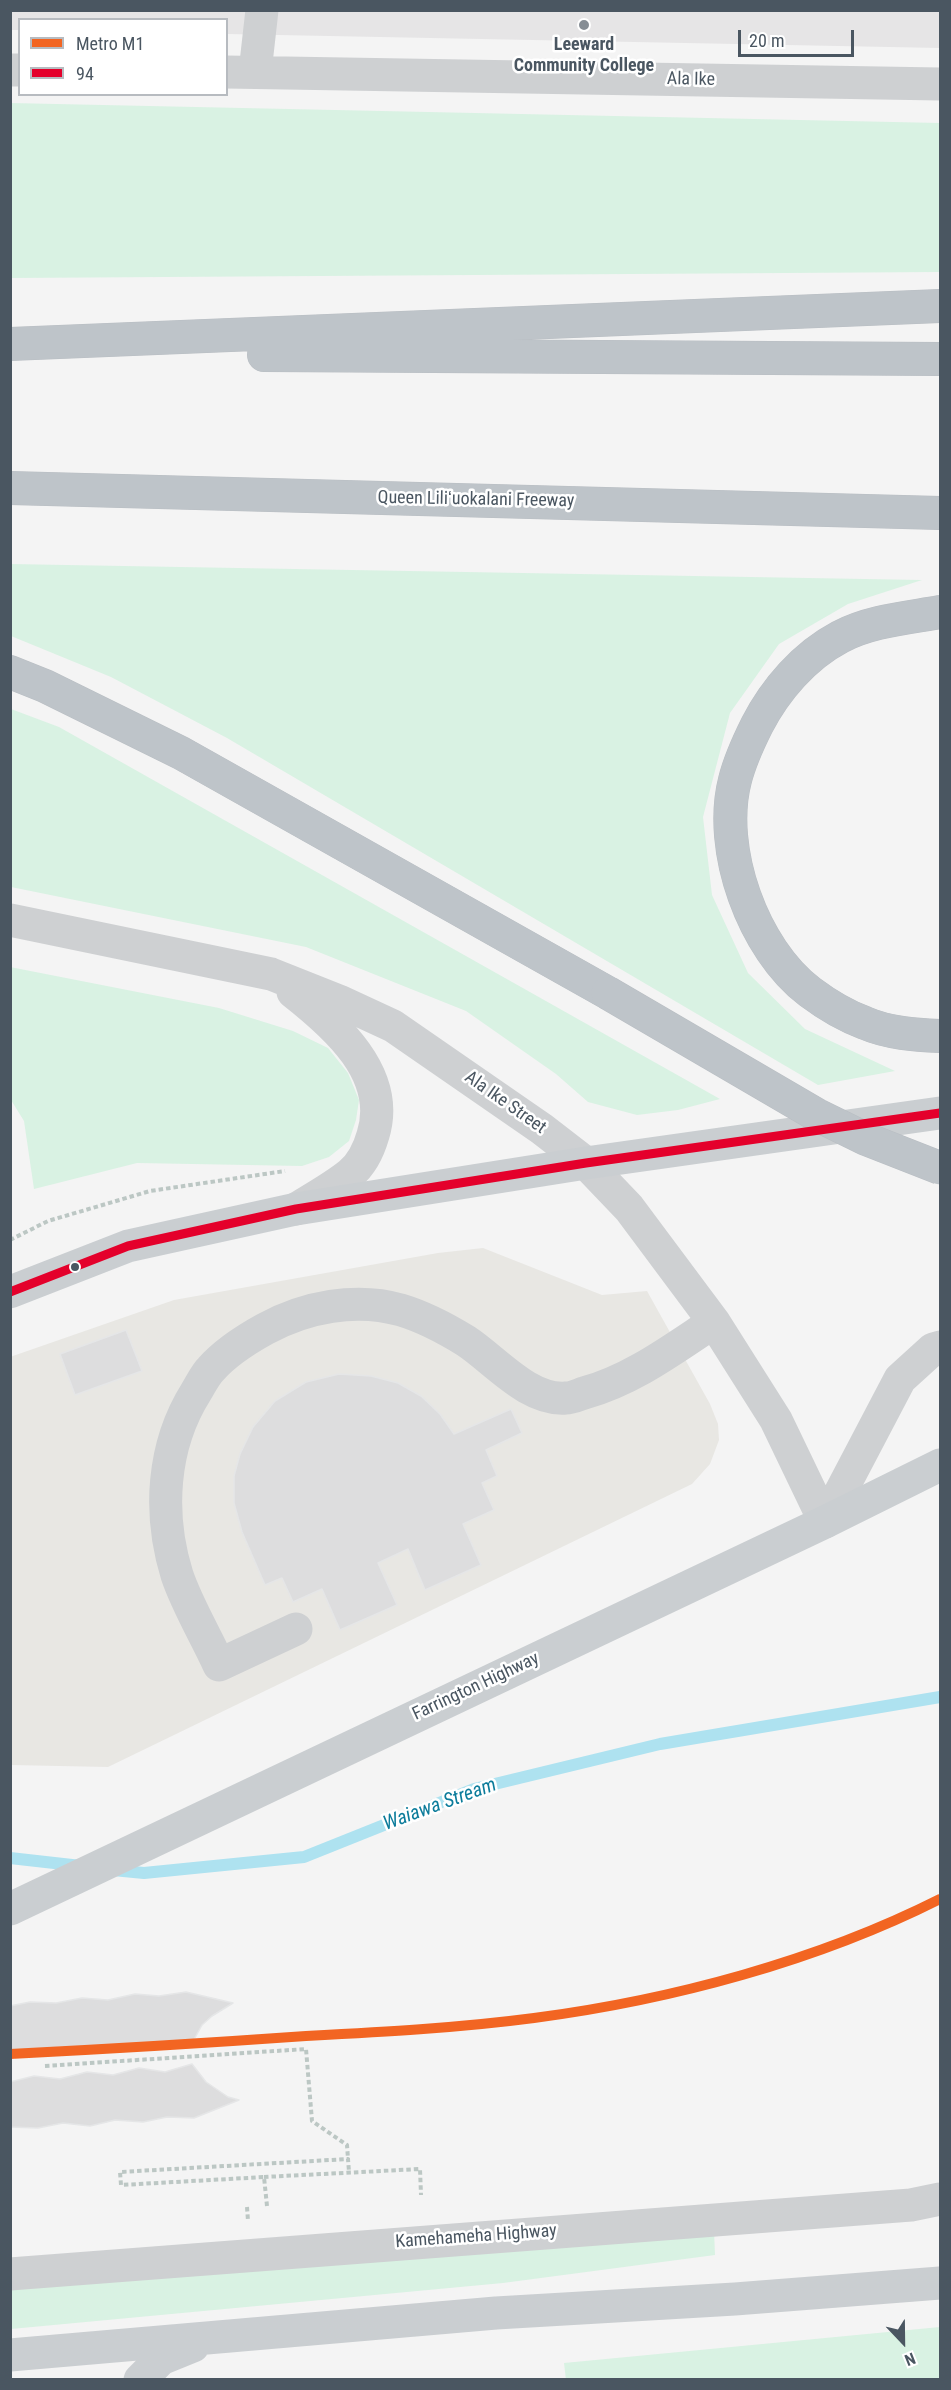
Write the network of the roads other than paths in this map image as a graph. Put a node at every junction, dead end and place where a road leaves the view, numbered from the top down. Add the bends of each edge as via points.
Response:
1 (262, 10) edge
2 (241, 72) edge
3 (940, 84) edge
4 (940, 306) edge
5 (10, 344) edge
6 (10, 353) edge
7 (940, 359) edge
8 (10, 488) edge
9 (861, 510) junction
10 (940, 513) edge
11 (940, 519) edge
12 (940, 612) edge
13 (10, 672) edge
14 (10, 920) edge
15 (271, 974) junction
16 (940, 1036) edge
17 (940, 1113) edge
18 (586, 1163) junction
19 (940, 1168) edge
20 (296, 1209) junction
21 (10, 1292) edge
22 (714, 1322) junction
23 (940, 1347) edge
24 (940, 1465) edge
25 (825, 1522) junction
26 (296, 1629) dead end
27 (10, 1909) edge
28 (940, 2199) edge
29 (10, 2274) edge
30 (940, 2283) edge
31 (229, 2336) junction
32 (10, 2355) edge
33 (140, 2379) edge

1 - 2 street
2 - 3 street, Ala Ike
4 - 5 highway
6 - 7 highway
8 - 9 highway, Queen Liliʻuokalani Freeway
9 - 10 highway, Queen Liliʻuokalani Freeway
9 - 11 highway
12 - 16 highway via 882,622 840,637 782,685 746,747 734,782 731,815 732,847 743,893 755,922 786,968 809,991 866,1023 900,1033
13 - 19 highway, bridge via 181,753 817,1115
14 - 15 street, Ala Ike Street
15 - 18 street, Ala Ike Street via 393,1026
15 - 20 street via 348,1040 371,1081 378,1106 376,1126 365,1156 351,1173
17 - 18 main road
18 - 20 main road
18 - 22 street, Ala Ike Street via 629,1208
20 - 21 main road via 128,1246
22 - 25 street, Ala Ike Street via 776,1420
22 - 26 street via 642,1370 602,1389 565,1398 537,1392 467,1342 431,1321 399,1309 319,1307 240,1342 210,1370 185,1409 171,1445 166,1482 167,1527 177,1575 219,1665
23 - 25 street via 900,1379
24 - 25 main road, Farrington Highway
25 - 27 main road, Farrington Highway
28 - 29 street, Kamehameha Highway via 900,2206
30 - 31 main road via 496,2313
31 - 32 main road
31 - 33 main road via 173,2353

